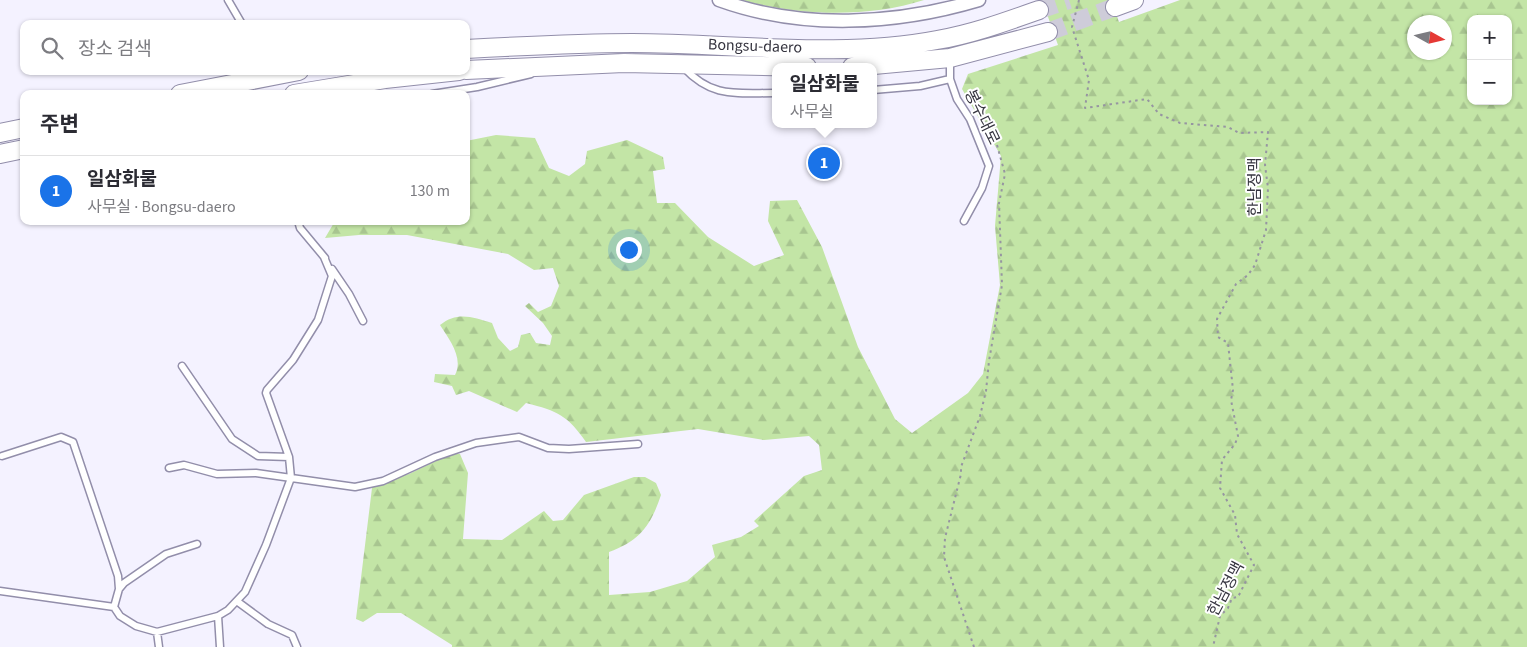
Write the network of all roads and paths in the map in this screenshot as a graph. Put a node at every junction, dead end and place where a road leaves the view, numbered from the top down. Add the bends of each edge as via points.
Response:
1 (228, 0) edge
2 (719, 0) edge
3 (979, 0) edge
4 (1079, 0) edge
5 (1134, 0) edge
6 (1115, 7) tunnel mouth
7 (1039, 10) tunnel mouth
8 (240, 20) edge
9 (1048, 32) tunnel mouth
10 (470, 49) edge
11 (950, 58) junction
12 (680, 64) junction
13 (568, 65) junction
14 (877, 65) edge
15 (772, 66) edge
16 (470, 70) edge
17 (278, 75) edge
18 (422, 75) edge
19 (950, 79) junction
20 (201, 90) edge
21 (318, 90) edge
22 (458, 90) edge
23 (877, 90) edge
24 (772, 93) edge
25 (977, 105) dead end
26 (20, 129) edge
27 (0, 133) edge
28 (20, 150) edge
29 (0, 154) edge
30 (964, 221) dead end
31 (299, 225) edge
32 (324, 257) junction
33 (363, 322) dead end
34 (182, 366) dead end
35 (638, 444) dead end
36 (2, 456) dead end
37 (289, 457) junction
38 (169, 468) dead end
39 (291, 478) junction
40 (198, 544) dead end
41 (119, 589) junction
42 (0, 591) edge
43 (238, 602) junction
44 (114, 608) junction
45 (218, 616) junction
46 (157, 632) junction
47 (159, 647) edge
48 (220, 647) edge
49 (297, 647) edge
50 (974, 647) edge
51 (1213, 647) edge

1 - 8 lane
2 - 3 street via 758,12 839,21 914,15
4 - 51 path, 한남정맥 via 1072,27 1089,80 1085,108 1147,99 1159,114 1180,123 1228,127 1239,133 1268,132 1266,230 1255,265 1236,284 1217,318 1218,337 1228,343 1231,400 1238,436 1222,460 1220,488 1235,515 1237,534 1254,564 1238,597 1232,598 1220,616
5 - 6 main road
7 - 10 main road, Bongsu-daero via 983,30 895,46 847,48 632,43
9 - 11 main road
11 - 14 main road
11 - 19 lane, 봉수대로
12 - 13 main road, Bongsu-daero
12 - 15 main road, Bongsu-daero
12 - 24 lane via 697,82 711,90
13 - 16 main road, Bongsu-daero
13 - 22 lane
17 - 20 main road
18 - 21 main road
19 - 23 lane, 봉수대로 via 920,86
19 - 30 lane, 봉수대로 via 956,99 970,119 989,166 982,188
25 - 50 path via 997,145 1005,174 999,203 1002,285 986,391 961,467 962,474 945,538 944,557
26 - 27 main road
28 - 29 main road
31 - 32 lane
32 - 33 lane
32 - 37 lane via 332,276 318,320 293,360 266,394
34 - 37 lane via 232,438 258,456
35 - 39 lane via 562,449 548,448 519,437 476,443 435,457 383,481 355,486
36 - 41 lane via 61,437 73,442 115,567
37 - 39 lane
38 - 39 lane via 184,465 217,474 256,473
39 - 43 lane via 256,570
40 - 41 lane via 166,554
41 - 44 lane
42 - 44 lane
43 - 45 lane
43 - 49 lane via 268,624 292,635
44 - 46 lane via 136,626
45 - 46 lane
45 - 48 lane
46 - 47 lane

